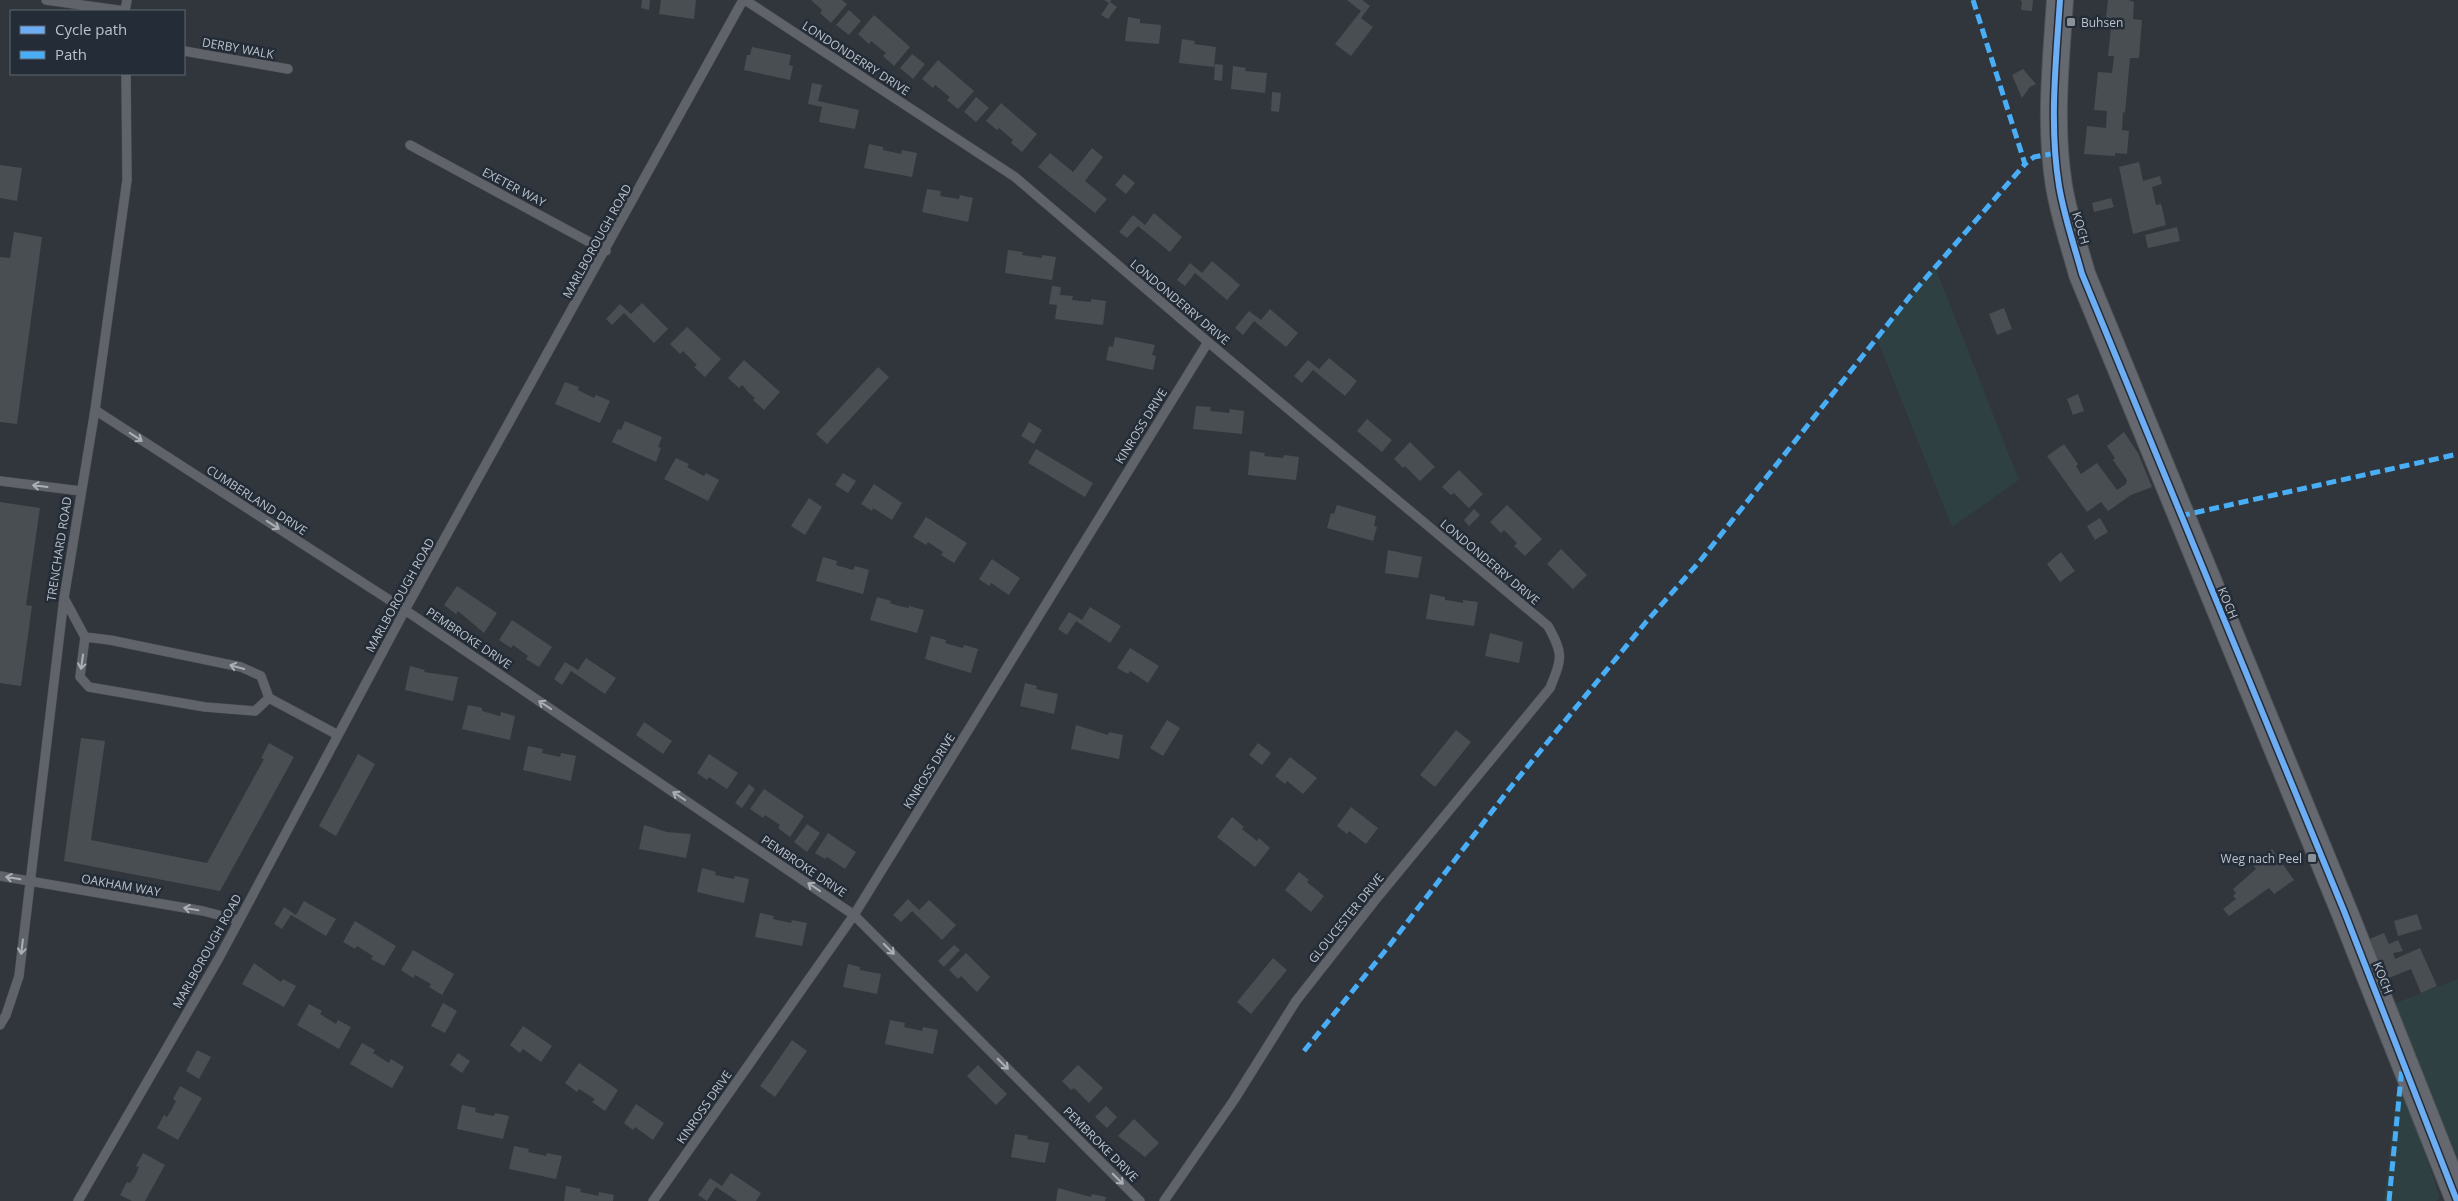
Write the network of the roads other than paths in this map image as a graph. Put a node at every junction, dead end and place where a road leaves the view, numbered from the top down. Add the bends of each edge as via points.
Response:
1 (46, 0) edge
2 (744, 0) edge
3 (2060, 0) edge
4 (118, 10) edge
5 (185, 51) edge
6 (288, 69) dead end
7 (126, 75) edge
8 (410, 145) dead end
9 (606, 251) junction
10 (1208, 342) junction
11 (96, 410) junction
12 (0, 481) edge
13 (80, 491) junction
14 (64, 598) junction
15 (406, 610) junction
16 (85, 637) junction
17 (1561, 662) joint
18 (269, 698) junction
19 (338, 735) junction
20 (0, 876) edge
21 (30, 882) junction
22 (854, 915) junction
23 (238, 920) junction
24 (0, 1025) edge
25 (2457, 1198) edge
26 (78, 1201) edge
27 (653, 1201) edge
28 (1140, 1201) edge
29 (1164, 1201) edge

1 - 4 lane
2 - 9 lane, MARLBOROUGH ROAD
2 - 10 lane, LONDONDERRY DRIVE via 1015,177
3 - 25 street, KOCH via 2055,135 2064,209 2082,274 2344,911
5 - 6 lane, DERBY WALK
7 - 11 lane, TRENCHARD ROAD via 127,180
8 - 9 lane, EXETER WAY
9 - 15 lane, MARLBOROUGH ROAD
10 - 17 lane, LONDONDERRY DRIVE via 1548,626 1558,644
10 - 22 lane, KINROSS DRIVE
11 - 13 lane, TRENCHARD ROAD
11 -> 15 lane, CUMBERLAND DRIVE
13 -> 12 lane
13 - 14 lane, TRENCHARD ROAD
14 - 16 lane
14 - 21 lane, TRENCHARD ROAD
15 - 19 lane, MARLBOROUGH ROAD
22 -> 15 lane, PEMBROKE DRIVE
18 -> 16 lane via 261,676 241,667
16 -> 18 lane via 80,677 89,687 205,707 255,711
17 - 29 lane, GLOUCESTER DRIVE via 1550,688 1296,1001 1234,1100
18 - 19 lane
19 - 23 lane, MARLBOROUGH ROAD
21 -> 20 lane, OAKHAM WAY
23 -> 21 lane, OAKHAM WAY via 203,911
21 -> 24 lane, TRENCHARD ROAD via 19,976
22 - 27 lane, KINROSS DRIVE
22 -> 28 lane, PEMBROKE DRIVE
23 - 26 lane, MARLBOROUGH ROAD

